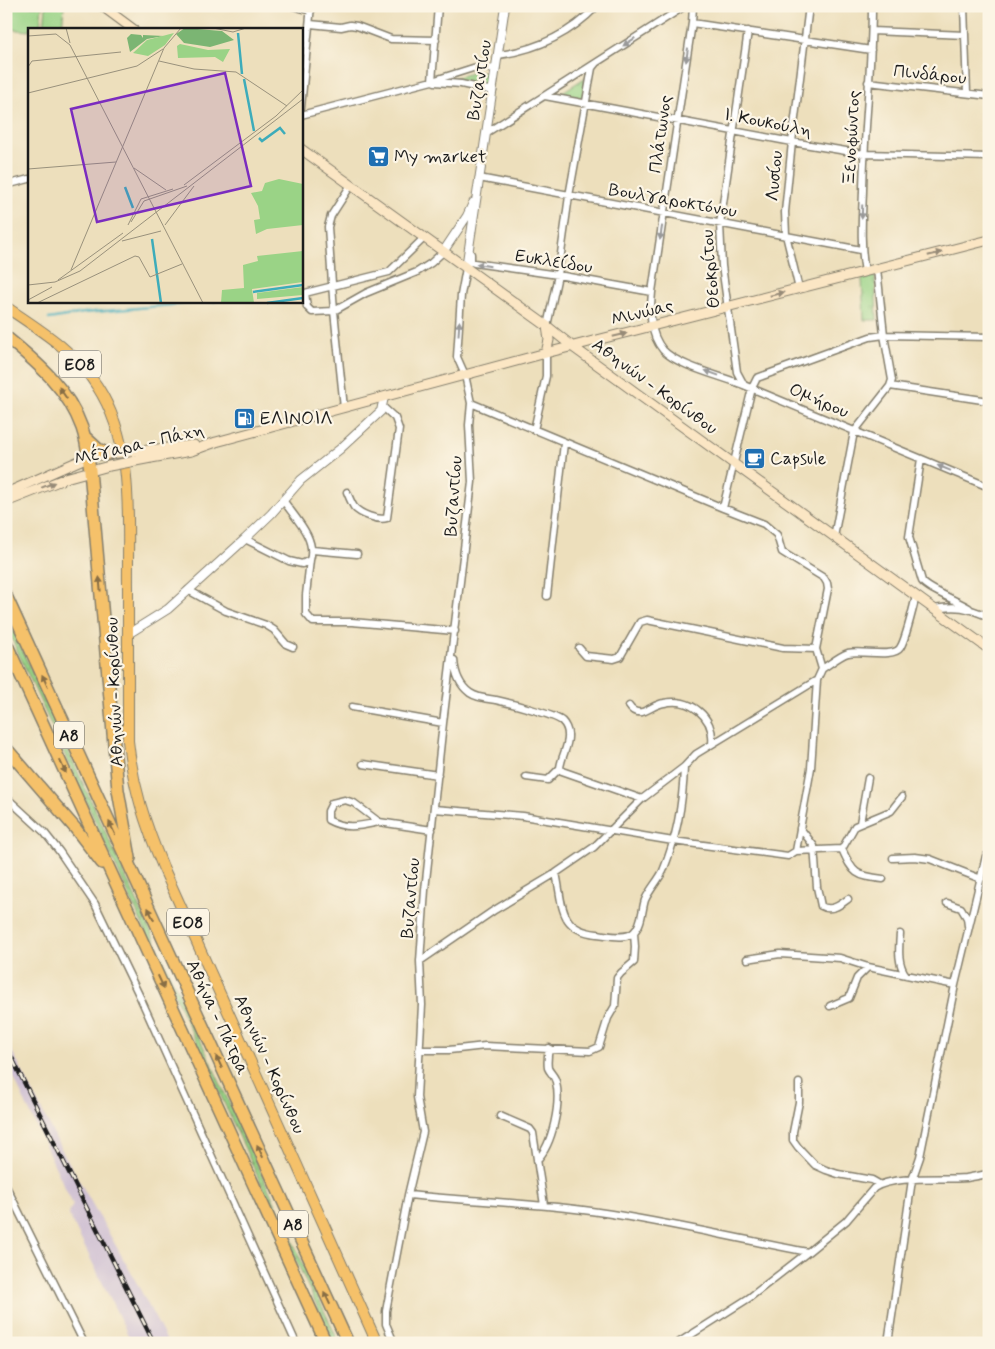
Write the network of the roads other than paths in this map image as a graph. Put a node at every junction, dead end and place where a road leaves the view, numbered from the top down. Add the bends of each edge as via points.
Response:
1 (102, 6) edge
2 (294, 6) edge
3 (438, 6) edge
4 (506, 6) edge
5 (597, 6) edge
6 (685, 6) edge
7 (693, 6) edge
8 (809, 6) edge
9 (872, 6) edge
10 (964, 6) edge
11 (311, 9) edge
12 (692, 23) junction
13 (310, 24) junction
14 (132, 28) edge
15 (748, 31) junction
16 (872, 31) junction
17 (965, 35) junction
18 (436, 40) junction
19 (805, 40) junction
20 (871, 50) junction
21 (498, 55) junction
22 (596, 63) junction
23 (496, 69) junction
24 (432, 81) junction
25 (868, 82) junction
26 (493, 91) junction
27 (967, 93) junction
28 (545, 96) junction
29 (989, 96) edge
30 (302, 98) edge
31 (586, 104) junction
32 (302, 115) edge
33 (677, 120) junction
34 (734, 131) junction
35 (486, 133) junction
36 (792, 142) junction
37 (302, 150) edge
38 (864, 154) junction
39 (989, 156) edge
40 (480, 178) junction
41 (28, 180) edge
42 (6, 185) edge
43 (351, 185) junction
44 (477, 194) junction
45 (569, 196) junction
46 (664, 212) junction
47 (720, 224) junction
48 (786, 235) junction
49 (424, 238) junction
50 (989, 240) edge
51 (470, 244) junction
52 (861, 250) junction
53 (443, 252) junction
54 (466, 268) junction
55 (877, 269) junction
56 (864, 272) junction
57 (558, 275) junction
58 (332, 286) junction
59 (799, 288) junction
60 (652, 292) junction
61 (303, 293) edge
62 (6, 307) edge
63 (728, 307) junction
64 (334, 311) junction
65 (547, 326) junction
66 (651, 326) junction
67 (884, 335) junction
68 (6, 337) edge
69 (989, 337) edge
70 (573, 347) junction
71 (546, 353) junction
72 (465, 375) junction
73 (744, 385) junction
74 (890, 386) junction
75 (752, 388) junction
76 (384, 397) junction
77 (989, 401) edge
78 (471, 402) junction
79 (383, 407) junction
80 (344, 408) junction
81 (534, 430) junction
82 (854, 432) junction
83 (85, 437) junction
84 (216, 442) joint
85 (564, 443) junction
86 (108, 454) junction
87 (150, 454) junction
88 (88, 457) junction
89 (921, 459) junction
90 (734, 463) junction
91 (90, 470) junction
92 (989, 486) edge
93 (347, 492) dead end
94 (6, 493) edge
95 (283, 500) junction
96 (6, 502) edge
97 (722, 508) junction
98 (834, 537) junction
99 (245, 539) junction
100 (312, 550) junction
101 (357, 554) dead end
102 (310, 560) junction
103 (188, 590) junction
104 (6, 596) edge
105 (546, 596) dead end
106 (916, 596) junction
107 (933, 608) junction
108 (969, 608) junction
109 (989, 617) edge
110 (455, 631) junction
111 (128, 634) junction
112 (6, 643) edge
113 (453, 644) junction
114 (293, 647) dead end
115 (579, 648) dead end
116 (816, 649) junction
117 (989, 649) edge
118 (822, 669) junction
119 (817, 680) junction
120 (629, 706) dead end
121 (352, 707) dead end
122 (443, 723) junction
123 (712, 744) junction
124 (6, 748) edge
125 (363, 764) dead end
126 (684, 767) junction
127 (560, 768) junction
128 (438, 775) junction
129 (526, 777) dead end
130 (868, 778) dead end
131 (6, 797) edge
132 (902, 797) dead end
133 (642, 799) junction
134 (434, 809) junction
135 (379, 822) junction
136 (860, 823) junction
137 (800, 828) junction
138 (432, 830) junction
139 (610, 831) junction
140 (673, 841) junction
141 (842, 849) junction
142 (796, 851) junction
143 (815, 851) junction
144 (986, 856) dead end
145 (893, 858) dead end
146 (133, 873) junction
147 (556, 873) junction
148 (112, 874) junction
149 (883, 878) dead end
150 (981, 879) junction
151 (848, 899) dead end
152 (947, 903) dead end
153 (968, 932) junction
154 (634, 933) junction
155 (900, 934) dead end
156 (748, 959) dead end
157 (420, 961) junction
158 (868, 967) junction
159 (906, 975) junction
160 (955, 985) junction
161 (830, 1006) dead end
162 (549, 1048) junction
163 (419, 1050) junction
164 (799, 1083) dead end
165 (500, 1116) dead end
166 (537, 1160) junction
167 (989, 1174) edge
168 (912, 1180) junction
169 (880, 1184) junction
170 (6, 1186) edge
171 (408, 1194) junction
172 (544, 1205) junction
173 (808, 1252) junction
174 (84, 1343) edge
175 (296, 1343) edge
176 (326, 1343) edge
177 (348, 1343) edge
178 (378, 1343) edge
179 (394, 1343) edge
180 (678, 1343) edge
181 (888, 1343) edge

1 - 14 main road
2 - 11 street
3 - 18 street
4 - 21 street, Βυζαντίου
5 - 21 street via 577,24 544,44
6 -> 22 street
7 - 12 street, Πλάτωνος
8 - 19 street, Λυσίου
9 - 16 street, Ξενοφώντος
10 - 17 street
11 - 13 street
12 - 15 street
12 -> 33 street, Πλάτωνος
13 - 18 street via 357,26 391,39
13 - 30 street
15 - 19 street
15 - 34 street, Θεοκρίτου
16 - 17 street
16 - 20 street, Ξενοφώντος
17 - 27 street
18 - 24 street
19 - 20 street
19 - 36 street, Λυσίου
20 - 25 street, Ξενοφώντος
21 - 23 street, Βυζαντίου
22 - 28 street
22 - 31 street via 592,68
23 - 24 street via 473,68
23 - 26 street, Βυζαντίου
24 - 26 street
24 - 32 street
25 - 27 street, Πινδάρου
25 - 38 street, Ξενοφώντος
26 - 35 street, Βυζαντίου
27 - 29 street, Πινδάρου
28 - 31 street, Ι. Κουκούλη
28 - 35 street
31 - 33 street, Ι. Κουκούλη
31 - 45 street
33 - 34 street, Ι. Κουκούλη
33 - 46 street, Πλάτωνος
34 - 36 street, Ι. Κουκούλη
34 - 47 street, Θεοκρίτου
35 - 40 street, Βυζαντίου
36 - 38 street, Ι. Κουκούλη
36 - 48 street, Λυσίου
37 - 43 main road, Αθηνών - Κορίνθου
38 - 39 street, Ι. Κουκούλη
38 -> 52 street, Ξενοφώντος
40 - 44 street, Βυζαντίου
40 - 45 street, Βουλγαροκτόνου
41 - 42 street
43 - 49 main road, Αθηνών - Κορίνθου
43 - 58 street via 331,216 328,227
44 - 51 street, Βυζαντίου
44 - 53 street
45 - 46 street, Βουλγαροκτόνου
45 - 57 street
46 - 47 street, Βουλγαροκτόνου
46 -> 60 street, Πλάτωνος
47 - 48 street, Βουλγαροκτόνου
47 - 63 street, Θεοκρίτου
48 - 52 street, Βουλγαροκτόνου
48 - 59 street, Λυσίου
49 - 53 main road, Αθηνών - Κορίνθου
49 - 58 street via 390,272
55 -> 50 main road, Μινώας
51 - 54 street, Βυζαντίου
57 -> 51 street, Ευκλείδου via 471,262
52 - 56 street, Ξενοφώντος
53 - 54 main road, Αθηνών - Κορίνθου
53 - 64 street via 417,272 366,293
54 - 65 main road, Αθηνών - Κορίνθου
72 -> 54 street, Βυζαντίου via 457,357
55 - 56 main road, Μινώας
55 - 67 street
56 - 59 main road, Μινώας
57 - 60 street, Ευκλείδου
57 - 65 street
58 - 61 street
58 - 64 street
63 -> 59 main road, Μινώας
60 - 66 street, Πλάτωνος
61 - 64 street via 312,312
62 - 111 main road, Αθηνών - Κορίνθου / ΕΟ8 via 55,339 86,370 109,406 127,473
63 - 66 main road, Μινώας
63 - 73 street, Θεοκρίτου via 737,372
64 - 80 street
65 - 70 main road, Αθηνών - Κορίνθου
65 - 71 main road via 549,340
70 -> 66 main road, Μινώας
73 -> 66 street, Ομήρου via 672,359 662,349
67 - 69 street
67 - 74 street via 892,376
67 - 75 street via 870,336 757,378
83 -> 68 highway via 77,416 55,381
70 - 71 main road, Μινώας
70 - 90 main road, Αθηνών - Κορίνθου
71 - 72 main road, Μινώας
71 - 81 street via 546,376
72 - 76 main road, Μινώας
72 - 78 street, Βυζαντίου
73 - 75 street, Ομήρου
74 - 77 street
74 - 82 street
75 - 82 street, Ομήρου
75 - 90 street
76 - 79 street
76 - 80 main road, Μινώας
78 - 81 street
78 - 110 street, Βυζαντίου via 472,482
79 - 93 street via 395,418 399,430 387,518 363,513 355,507
79 - 95 street
80 - 84 main road, Μινώας
81 - 85 street
82 - 89 street, Ομήρου
82 - 98 street
83 - 86 highway
83 - 88 highway
84 - 87 main road, Μέγαρα - Πάχη via 192,451
85 - 97 street
85 - 105 street
86 - 87 main road, Μέγαρα - Πάχη, bridge
86 - 88 main road, Μέγαρα - Πάχη
87 - 91 main road, Μέγαρα - Πάχη, bridge
88 - 91 highway
88 - 94 main road, Μέγαρα - Πάχη
92 -> 89 street, Ομήρου
89 - 108 street via 910,537 922,581 926,587
90 - 97 street
90 - 98 main road, Αθηνών - Κορίνθου
96 -> 91 main road, Μέγαρα - Πάχη
146 -> 91 highway via 118,790
95 - 99 street
95 - 100 street via 307,534
97 - 116 street via 764,524 777,536 782,552 824,578 828,589
98 - 106 main road, Αθηνών - Κορίνθου
99 - 102 street via 289,561 302,564
99 - 103 street
100 - 101 street
100 - 102 street
102 - 110 street via 306,614 313,622
103 - 111 street via 161,614
103 - 114 street via 226,611 266,625
146 -> 104 highway, Αθήνα - Πάτρα / Α8
106 - 107 main road, Αθηνών - Κορίνθου
106 - 118 street via 902,644 896,652 847,654
107 - 108 street
107 - 117 main road, Αθηνών - Κορίνθου
108 - 109 street
110 - 113 street, Βυζαντίου
111 - 178 main road, Αθηνών - Κορίνθου / ΕΟ8 via 128,741 138,802 150,836
112 -> 148 highway, Αθήνα - Πάτρα / Α8
113 - 122 street, Βυζαντίου
113 - 127 street via 456,673 460,683 471,694 544,714 564,723 568,734
115 - 116 street via 586,656 620,657 640,622 648,620 783,648
116 - 118 street
118 - 119 street
119 - 123 street
119 - 137 street via 811,768
120 - 123 street via 632,711 642,712 662,703 692,705 700,711 710,728
121 - 122 street
122 - 128 street, Βυζαντίου
123 - 126 street
124 - 148 highway
125 - 128 street
126 - 133 street
126 - 140 street via 681,806
127 - 129 street via 548,780
127 - 133 street via 566,773
128 - 134 street, Βυζαντίου
130 - 136 street
131 - 175 street via 60,851 95,904
132 - 136 street via 892,811
133 - 139 street
134 - 138 street, Βυζαντίου
134 - 139 street via 523,816
135 - 135 street via 345,800 332,803 328,811 328,820 334,823 354,827
135 - 138 street
136 - 141 street via 850,831
137 - 142 street
137 - 143 street
138 - 157 street, Βυζαντίου
139 - 140 street
139 - 147 street via 594,847
140 - 142 street via 788,856
140 - 154 street via 658,882 645,900
141 - 143 street
141 - 149 street via 851,869 857,874
142 - 143 street
143 - 151 street via 821,906 832,908
144 - 150 street
145 - 150 street via 930,859
177 -> 146 highway, Αθήνα - Πάτρα / Α8
147 - 154 street via 566,918 575,929 612,935
147 - 157 street
148 -> 176 highway, Αθήνα - Πάτρα / Α8
150 - 153 street
152 - 153 street via 962,908
153 - 160 street
154 - 162 street via 634,962 617,978 615,1006 599,1047 585,1051
155 - 159 street via 901,969
156 - 158 street via 780,954 824,956
157 - 163 street, Βυζαντίου
158 - 159 street
158 - 161 street via 857,978 849,998
159 - 160 street
160 - 168 street via 920,1157
162 - 163 street via 485,1046
162 - 166 street via 548,1069 556,1080 557,1101 547,1146
163 - 171 street, Βυζαντίου via 417,1097 423,1132
164 - 169 street via 800,1102 793,1132 798,1147 815,1165 826,1170
165 - 166 street via 530,1129
166 - 172 street
167 - 168 street
168 - 169 street
168 - 181 street
169 - 173 street via 846,1220
170 - 174 street
171 - 172 street
171 - 179 street, Βυζαντίου via 386,1311 386,1324
172 - 173 street via 654,1221
173 - 180 street via 749,1298

